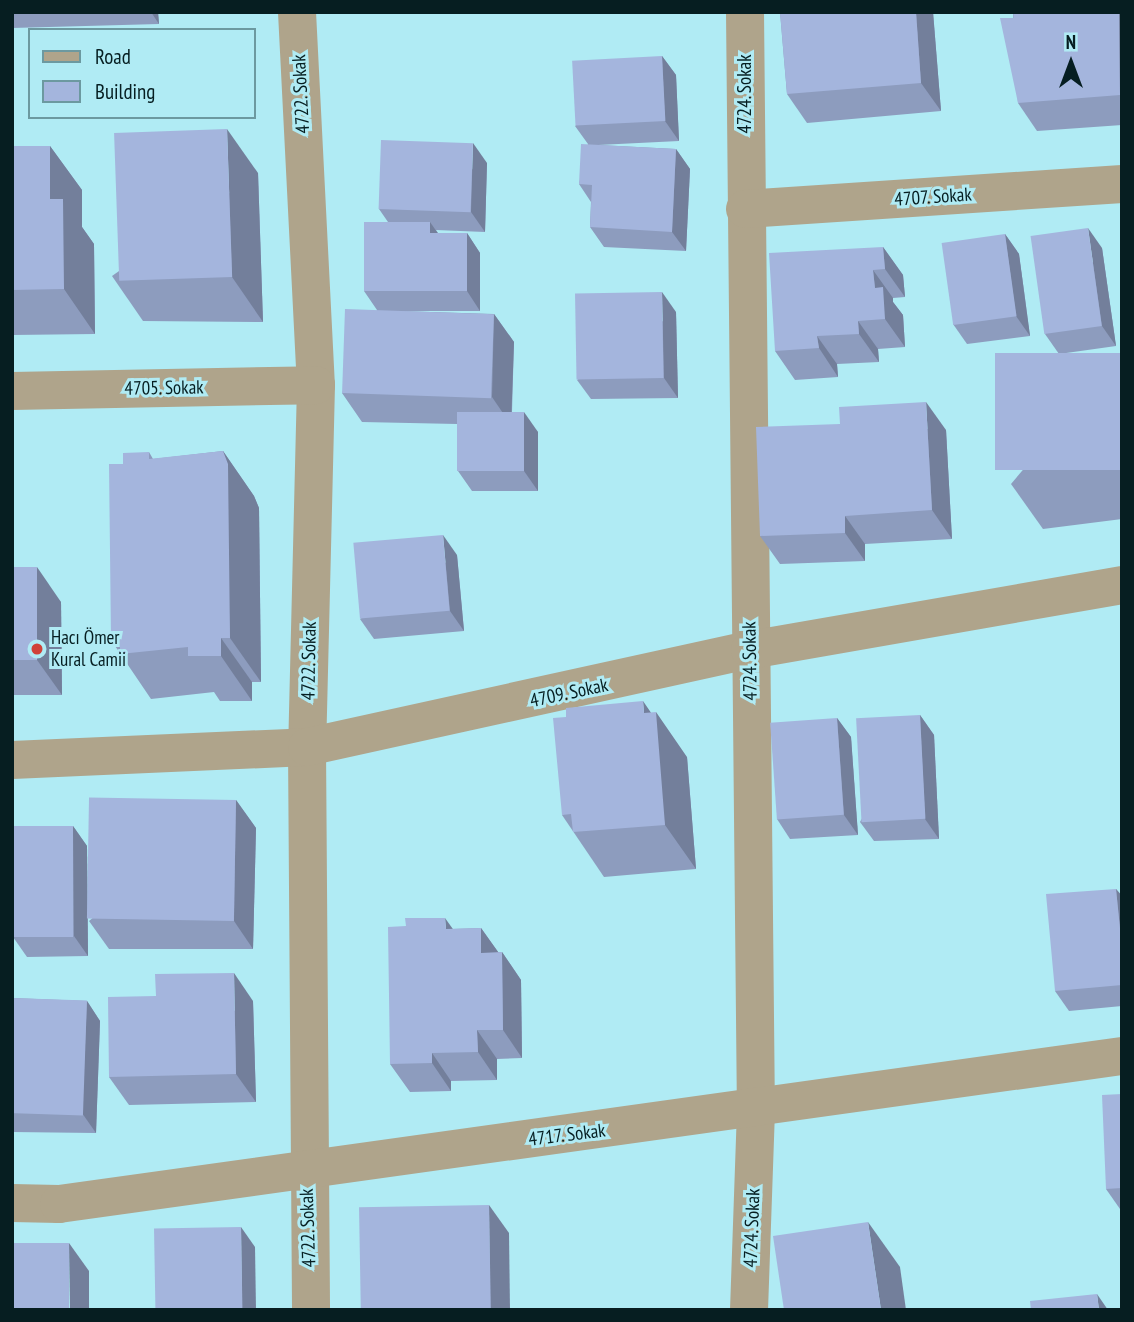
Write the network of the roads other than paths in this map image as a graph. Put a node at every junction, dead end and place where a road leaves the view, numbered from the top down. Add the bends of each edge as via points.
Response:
1 (297, 12) edge
2 (745, 12) edge
3 (1122, 184) edge
4 (745, 209) junction
5 (316, 385) junction
6 (12, 391) edge
7 (1122, 584) edge
8 (750, 650) junction
9 (307, 747) junction
10 (12, 760) edge
11 (1122, 1056) edge
12 (756, 1110) junction
13 (306, 1169) junction
14 (12, 1203) edge
15 (311, 1310) edge
16 (749, 1310) edge

1 - 5 street, 4722. Sokak
2 - 4 street, 4724. Sokak
3 - 4 street, 4707. Sokak
4 - 8 street, 4724. Sokak
5 - 6 street, 4705. Sokak
5 - 9 street, 4722. Sokak
7 - 8 street, 4709. Sokak
8 - 9 street, 4709. Sokak via 702,665
8 - 12 street, 4724. Sokak
9 - 10 street, 4709. Sokak
9 - 13 street, 4722. Sokak
11 - 12 street, 4717. Sokak
12 - 13 street, 4717. Sokak
12 - 16 street, 4724. Sokak
13 - 14 street, 4717. Sokak via 59,1204
13 - 15 street, 4722. Sokak

